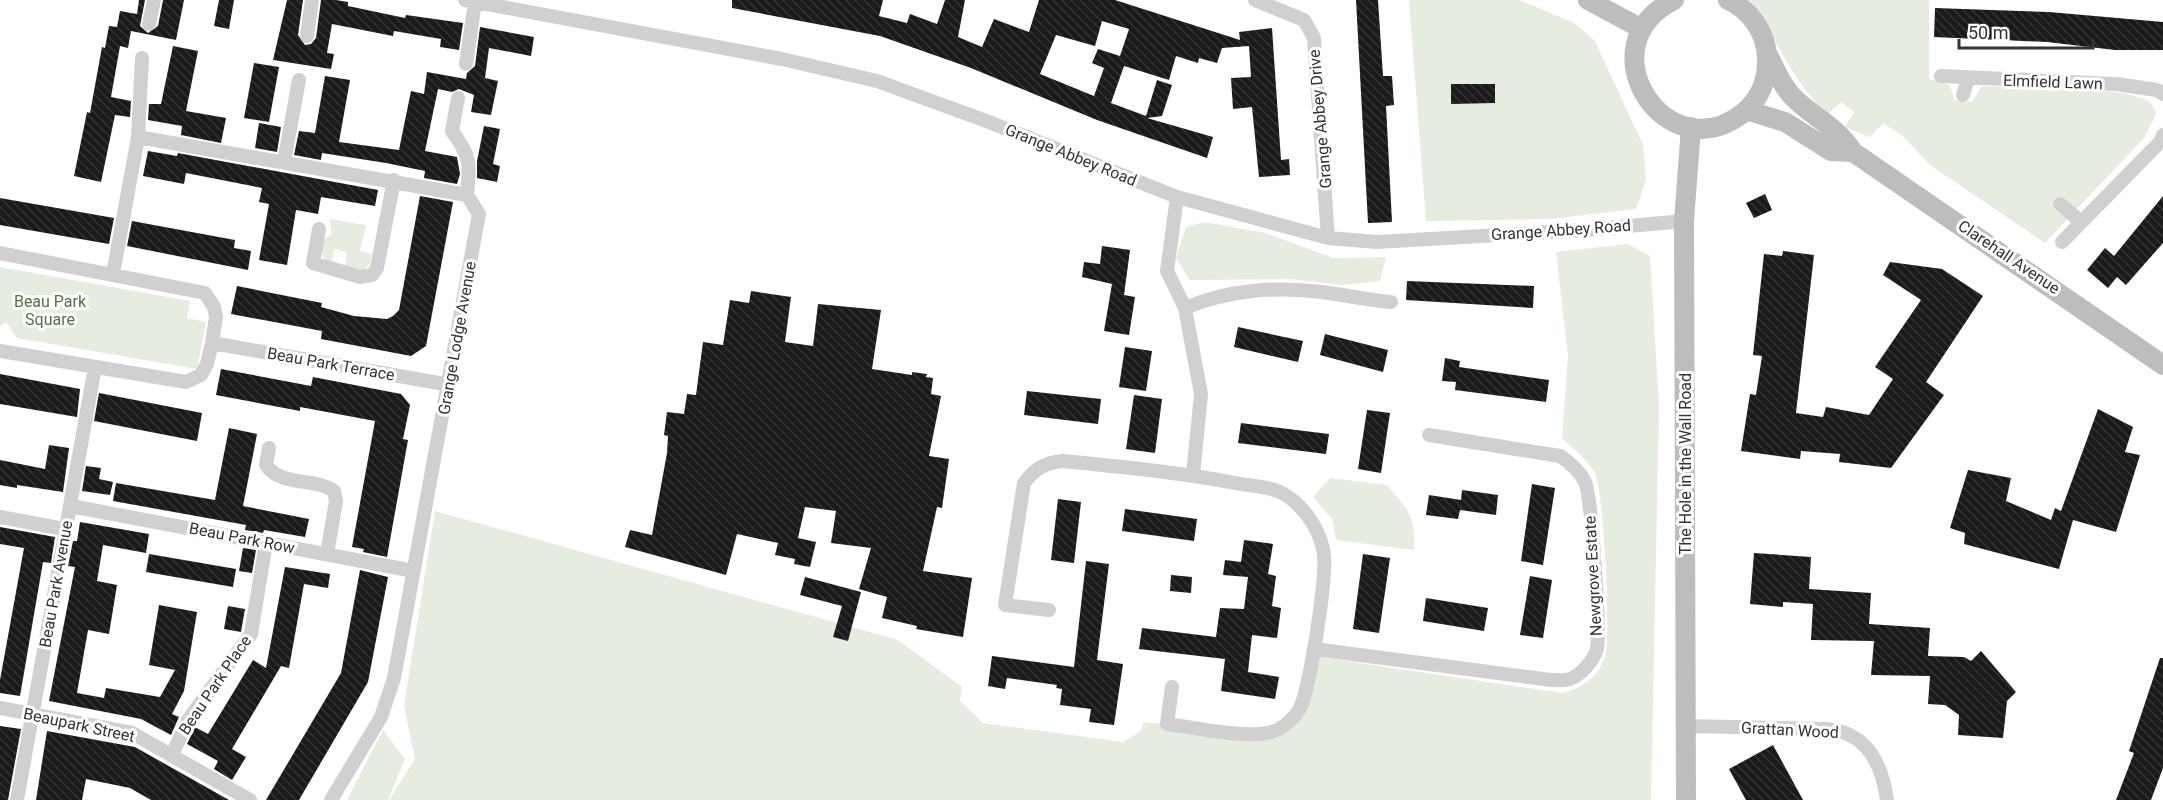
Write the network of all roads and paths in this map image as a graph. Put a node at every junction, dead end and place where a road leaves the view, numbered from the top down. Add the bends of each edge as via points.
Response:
1 (154, 0) edge
2 (312, 0) edge
3 (1255, 0) edge
4 (1588, 0) edge
5 (1674, 0) edge
6 (1728, 0) edge
7 (470, 1) edge
8 (149, 24) dead end
9 (1642, 29) junction
10 (307, 36) dead end
11 (1767, 53) junction
12 (142, 58) dead end
13 (466, 64) dead end
14 (1941, 76) dead end
15 (1968, 79) junction
16 (299, 80) dead end
17 (2163, 94) edge
18 (1963, 95) dead end
19 (458, 98) dead end
20 (1746, 110) junction
21 (1691, 127) junction
22 (138, 137) junction
23 (2162, 139) edge
24 (1853, 152) junction
25 (284, 162) junction
26 (394, 180) junction
27 (467, 195) junction
28 (1177, 197) junction
29 (2060, 204) dead end
30 (1684, 221) junction
31 (2080, 221) junction
32 (319, 229) dead end
33 (1328, 238) junction
34 (2062, 242) dead end
35 (0, 253) edge
36 (113, 274) junction
37 (1391, 302) dead end
38 (1185, 308) junction
39 (212, 343) junction
40 (0, 351) edge
41 (2163, 365) edge
42 (95, 367) junction
43 (450, 385) junction
44 (1429, 435) dead end
45 (269, 448) dead end
46 (1193, 475) junction
47 (71, 506) junction
48 (0, 517) edge
49 (64, 529) junction
50 (266, 543) junction
51 (327, 554) junction
52 (414, 571) junction
53 (1049, 610) dead end
54 (1314, 649) junction
55 (1172, 687) dead end
56 (0, 708) edge
57 (33, 714) junction
58 (1686, 726) junction
59 (172, 755) junction
60 (16, 800) edge
61 (250, 800) edge
62 (331, 800) edge
63 (1686, 800) edge
64 (1887, 800) edge

1 - 8 street
2 - 10 street
3 - 33 street, Grange Abbey Drive via 1304,20 1314,38
4 - 9 main road
5 - 9 main road via 1651,16
6 - 11 main road, Clarehall Avenue via 1747,12 1760,28
7 - 13 street
7 - 28 street, Grange Abbey Road via 782,59 877,81
9 - 21 main road via 1635,49 1634,71 1641,91 1653,108 1671,121
11 - 20 main road via 1763,87
11 - 24 main road, Clarehall Avenue via 1796,100 1843,136
12 - 22 street
14 - 15 street, Elmfield Lawn
15 - 17 street, Elmfield Lawn via 2116,84
15 - 18 street
16 - 25 street
19 - 27 street via 452,130 467,151
20 - 21 main road via 1734,120 1713,127
20 - 24 main road, Clarehall Avenue via 1785,122 1831,151
21 - 30 main road, The Hole in the Wall Road
22 - 25 street
22 - 36 street
23 - 31 street
24 - 41 main road, Clarehall Avenue
25 - 26 street
26 - 27 street
26 - 32 street via 377,268 372,275 360,277 313,263
27 - 43 street, Grange Lodge Avenue via 479,214
28 - 33 street, Grange Abbey Road
28 - 38 street via 1167,271
29 - 31 street
30 - 33 street, Grange Abbey Road via 1377,242
30 - 58 main road, The Hole in the Wall Road
31 - 34 street
35 - 36 street
36 - 39 street via 205,293 216,317
37 - 38 street via 1320,292 1244,291
38 - 46 street via 1201,394
39 - 42 street via 201,375 186,382
39 - 43 street, Beau Park Terrace
40 - 42 street
42 - 47 street, Beau Park Avenue
43 - 52 street, Grange Lodge Avenue
44 - 54 street, Newgrove Estate via 1560,456 1576,467 1586,484 1590,506 1597,649 1588,665 1570,679 1551,681
45 - 51 street via 266,465 271,473 326,485 334,491 336,501
46 - 53 street via 1063,461 1048,462 1035,469 1024,483 1005,605
46 - 54 street via 1279,492 1299,506 1313,524 1323,549 1324,564
47 - 49 street, Beau Park Avenue
47 - 50 street, Beau Park Row
48 - 49 street
49 - 57 street, Beau Park Avenue
50 - 51 street, Beau Park Row
50 - 59 street, Beau Park Place via 251,634 188,720
51 - 52 street, Beau Park Row
52 - 62 street, Grange Lodge Avenue via 394,678 381,717
54 - 55 street via 1300,708 1278,730 1262,734 1167,724
56 - 57 street, Beaupark Street
57 - 59 street, Beaupark Street via 132,733
57 - 60 street, Beau Park Avenue
58 - 63 main road, The Hole in the Wall Road
58 - 64 street, Grattan Wood via 1826,729 1849,734 1867,746 1881,770
59 - 61 street, Beaupark Street

